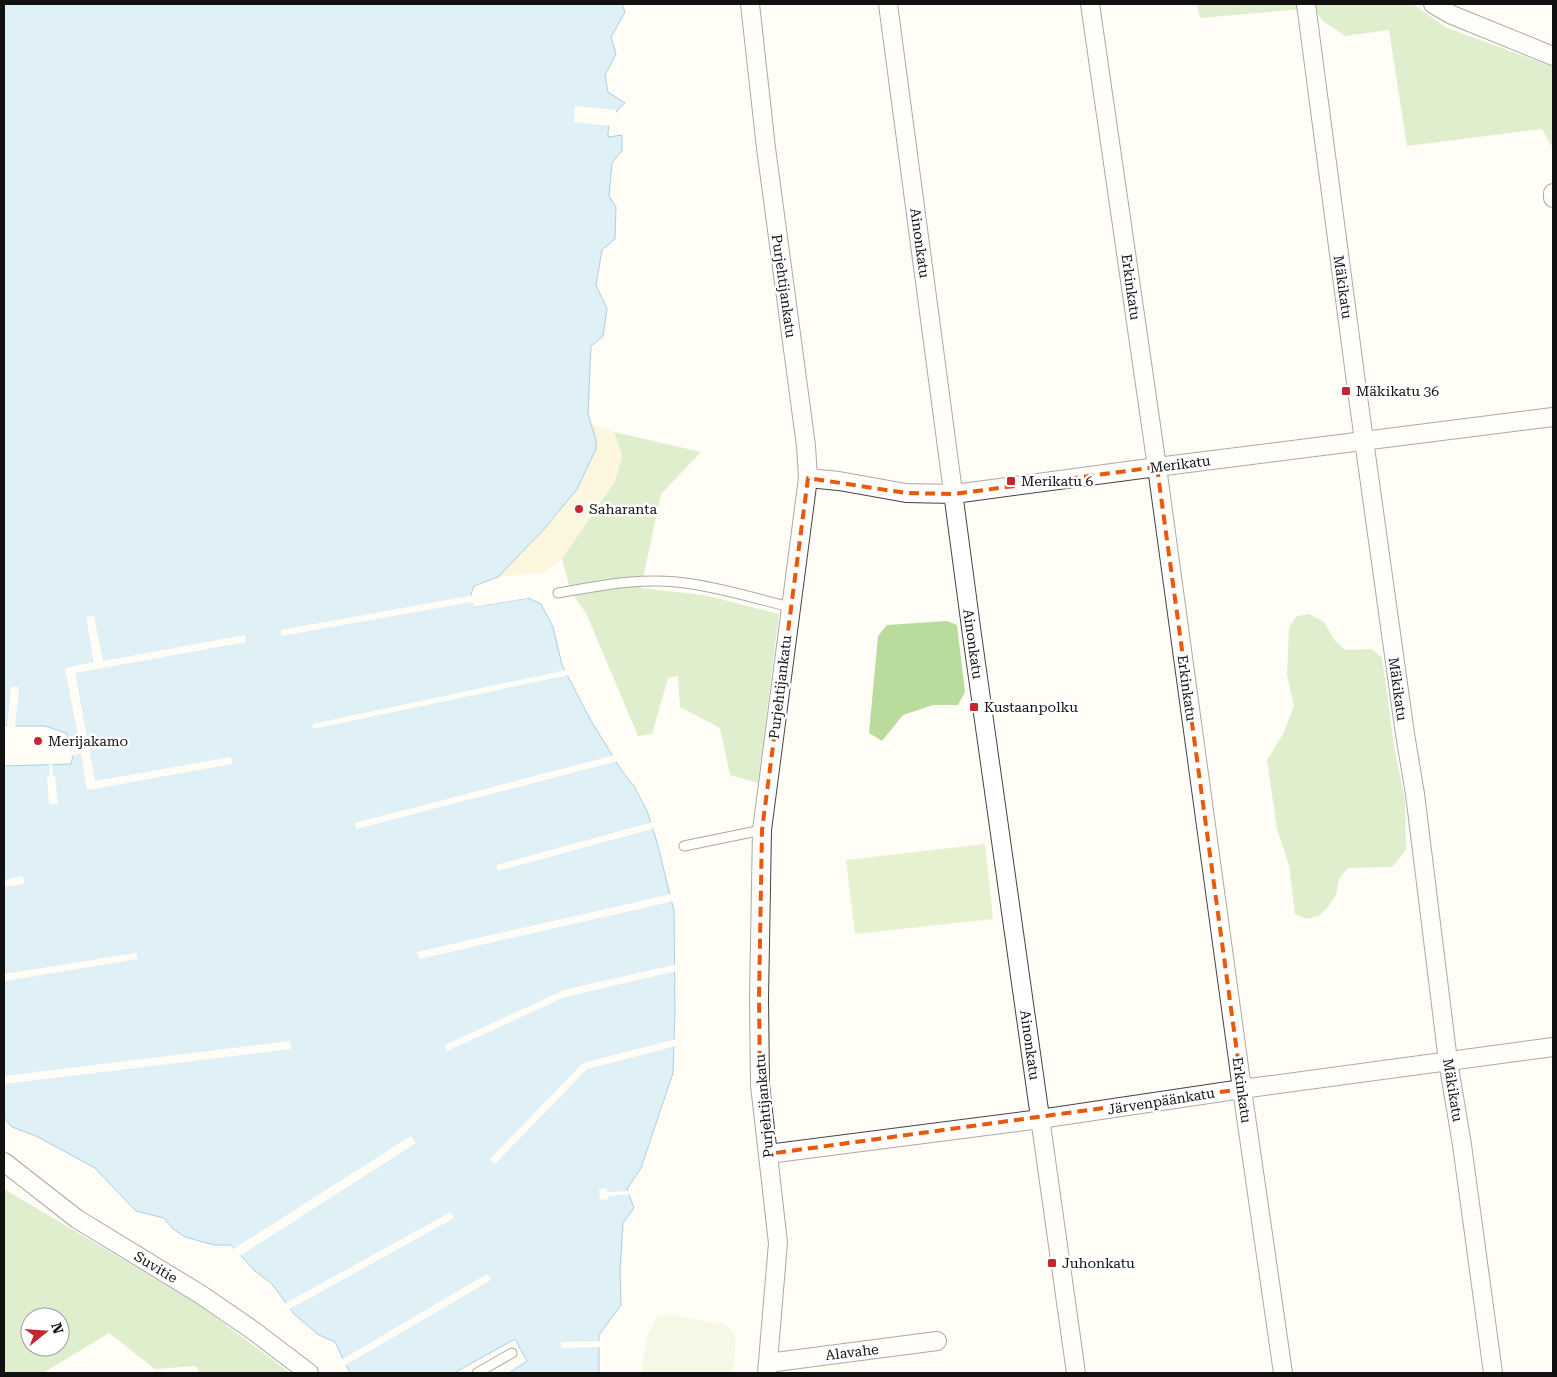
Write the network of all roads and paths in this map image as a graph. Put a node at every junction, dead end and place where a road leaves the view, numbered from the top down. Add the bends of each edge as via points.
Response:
1 (750, 4) edge
2 (888, 4) edge
3 (1090, 4) edge
4 (1306, 4) edge
5 (1433, 4) edge
6 (1553, 56) edge
7 (1553, 193) edge
8 (1553, 198) edge
9 (1553, 417) edge
10 (1364, 442) junction
11 (1157, 467) junction
12 (808, 478) junction
13 (954, 494) junction
14 (558, 593) dead end
15 (790, 607) junction
16 (762, 830) junction
17 (684, 846) dead end
18 (1553, 1047) edge
19 (1448, 1062) junction
20 (1242, 1089) junction
21 (1040, 1119) junction
22 (768, 1154) junction
23 (4, 1162) edge
24 (937, 1342) dead end
25 (512, 1353) dead end
26 (768, 1368) edge
27 (309, 1373) edge
28 (478, 1373) edge
29 (1076, 1373) edge
30 (1283, 1373) edge
31 (1493, 1373) edge

1 - 12 street, Purjehtijankatu
2 - 13 street, Ainonkatu
3 - 11 street, Erkinkatu
4 - 10 street, Mäkikatu
5 - 6 street via 1460,19
7 - 8 street
9 - 10 street, Merikatu
10 - 11 street, Merikatu
10 - 19 street, Mäkikatu via 1415,794
11 - 13 street, Merikatu
11 - 20 street, Erkinkatu
12 - 13 street, Merikatu via 906,493
12 - 15 street, Purjehtijankatu
13 - 21 street, Ainonkatu
14 - 15 lane via 634,581 666,582 692,584
15 - 16 street, Purjehtijankatu
16 - 17 lane
16 - 22 street, Purjehtijankatu via 760,1084
18 - 19 street, Järvenpäänkatu
19 - 20 street, Järvenpäänkatu
19 - 31 street, Mäkikatu
20 - 21 street, Järvenpäänkatu
20 - 30 street, Erkinkatu
21 - 22 street, Järvenpäänkatu
21 - 29 street, Ainonkatu
22 - 26 street, Purjehtijankatu via 778,1243
23 - 27 street, Suvitie via 77,1219 200,1294
24 - 26 street, Alavahe
25 - 28 lane

